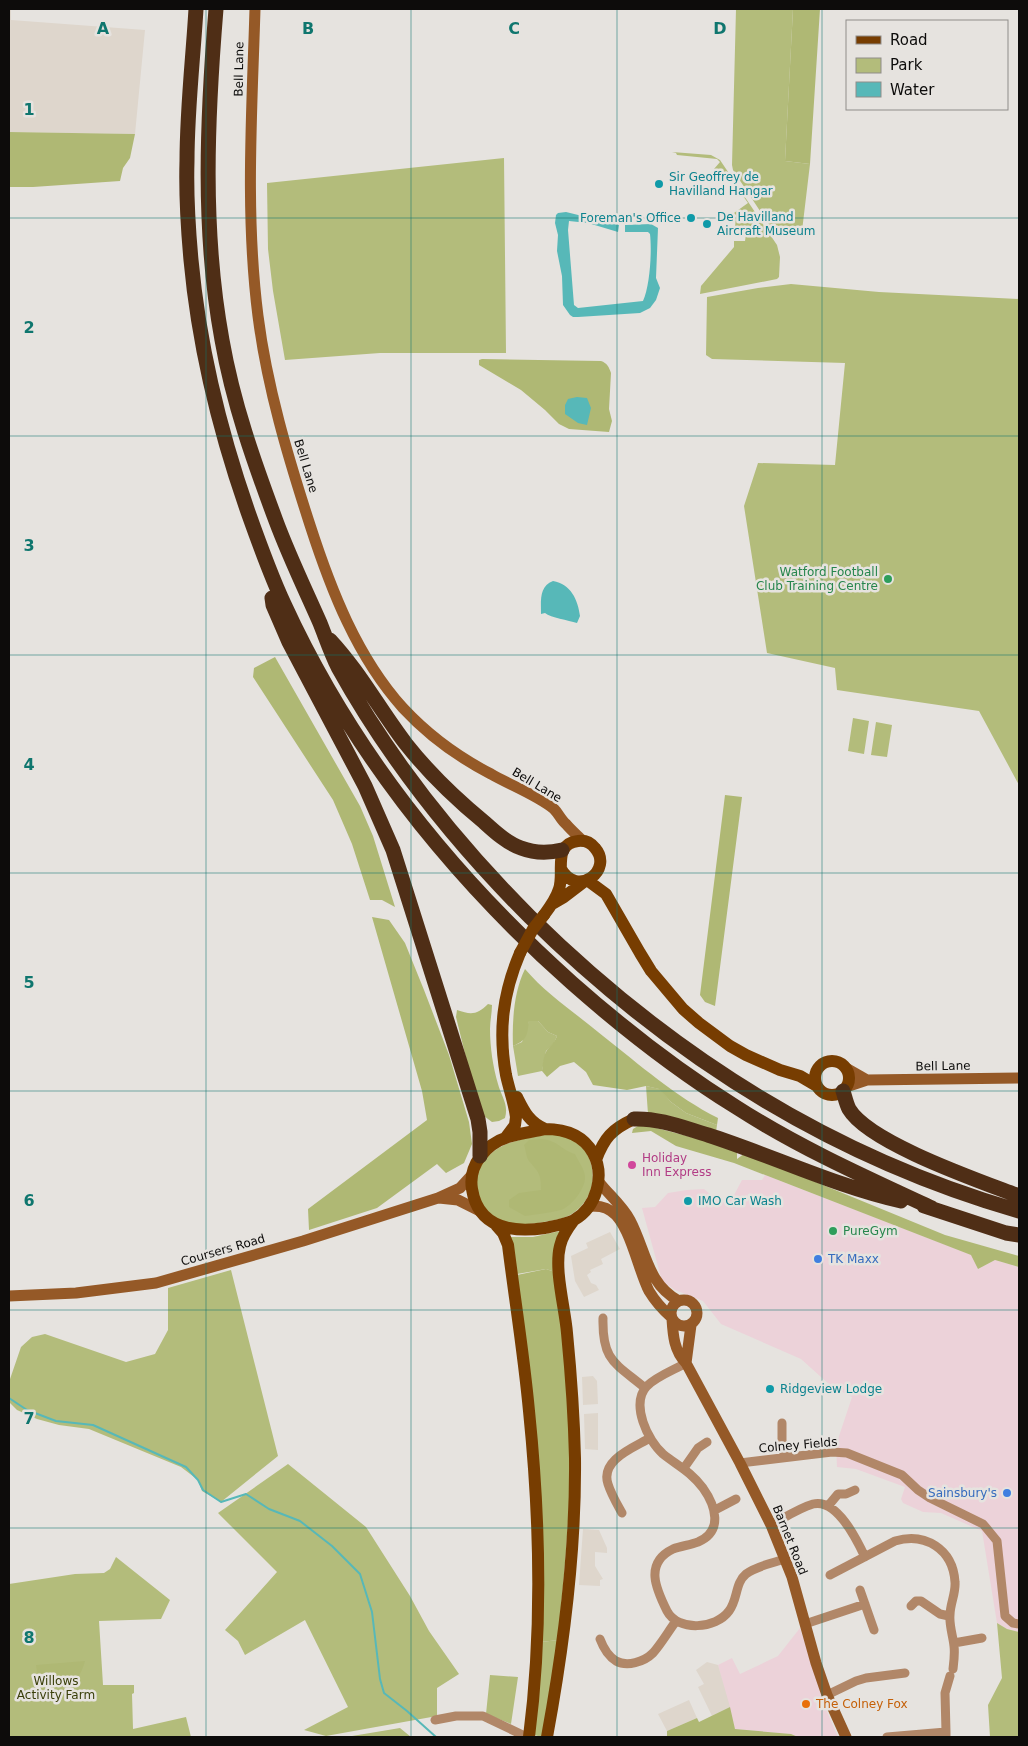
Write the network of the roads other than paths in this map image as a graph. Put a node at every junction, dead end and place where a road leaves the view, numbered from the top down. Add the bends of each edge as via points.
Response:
1 (196, 9) edge
2 (216, 9) edge
3 (255, 9) edge
4 (266, 562) junction
5 (325, 635) junction
6 (566, 824) junction
7 (583, 841) junction
8 (563, 850) junction
9 (600, 865) junction
10 (561, 869) junction
11 (586, 881) junction
12 (606, 894) junction
13 (552, 904) junction
14 (846, 1068) junction
15 (817, 1070) junction
16 (506, 1076) junction
17 (800, 1076) junction
18 (1019, 1078) edge
19 (867, 1080) junction
20 (817, 1086) junction
21 (845, 1089) junction
22 (634, 1119) joint
23 (545, 1129) junction
24 (506, 1137) junction
25 (480, 1156) junction
26 (596, 1160) junction
27 (471, 1176) junction
28 (599, 1182) junction
29 (1019, 1196) edge
30 (438, 1198) junction
31 (589, 1206) junction
32 (932, 1208) junction
33 (480, 1211) junction
34 (1019, 1211) edge
35 (574, 1220) junction
36 (496, 1225) junction
37 (1019, 1235) edge
38 (9, 1296) edge
39 (679, 1301) junction
40 (603, 1318) dead end
41 (672, 1318) junction
42 (690, 1325) junction
43 (686, 1363) junction
44 (645, 1388) junction
45 (782, 1423) dead end
46 (650, 1438) junction
47 (707, 1442) dead end
48 (785, 1457) junction
49 (740, 1462) junction
50 (684, 1468) junction
51 (855, 1490) dead end
52 (736, 1499) dead end
53 (828, 1506) junction
54 (715, 1510) junction
55 (622, 1513) dead end
56 (771, 1525) junction
57 (865, 1557) junction
58 (785, 1559) junction
59 (830, 1575) dead end
60 (860, 1590) dead end
61 (865, 1604) junction
62 (911, 1606) dead end
63 (949, 1616) junction
64 (676, 1621) junction
65 (805, 1624) junction
66 (1019, 1624) edge
67 (874, 1630) dead end
68 (982, 1638) dead end
69 (600, 1639) dead end
70 (954, 1644) junction
71 (905, 1673) dead end
72 (827, 1695) junction
73 (436, 1720) dead end
74 (529, 1735) edge
75 (946, 1735) edge
76 (547, 1737) edge
77 (846, 1737) edge
78 (887, 1737) edge

1 - 4 highway via 186,161 200,331 229,458
2 - 5 highway via 207,158 214,281 222,338 236,405 255,465
3 - 6 street, Bell Lane via 250,182 258,317 282,433 324,567 361,646 388,690 417,722 464,759 547,805
4 - 25 highway via 273,605 289,642 365,786 393,850 478,1119
4 - 32 highway via 314,664 369,755 432,840 544,958 609,1015 732,1105 825,1158
5 - 8 highway via 346,657 406,744 471,811 519,847 535,852
5 - 34 highway via 335,662 397,762 468,851 569,955 650,1023 723,1076 843,1144 888,1166
6 - 7 street, Bell Lane
6 - 8 street
7 - 8 main road via 570,843
7 - 9 main road via 598,852
8 - 10 main road
9 - 11 main road via 594,876
9 - 12 main road
10 - 11 main road via 570,879
10 - 13 main road via 559,890
11 - 12 main road
11 - 13 main road
12 - 17 main road via 640,953 683,1009 730,1046 761,1063
13 - 16 main road, bridge via 533,929 511,973 502,1018
14 - 15 main road via 838,1062 829,1062
14 - 19 street
14 - 21 main road via 849,1078
15 - 17 main road
15 - 20 main road
16 - 23 main road via 528,1118
16 - 24 main road via 516,1116 515,1125
17 - 20 main road
18 - 19 street, Bell Lane
19 - 21 street, Bell Lane
20 - 21 main road via 829,1095 839,1094
21 - 29 highway via 850,1110 867,1127 955,1172
22 - 26 main road via 610,1134
22 - 32 highway via 658,1120 681,1126 873,1194
23 - 24 main road
23 - 26 main road via 566,1131 580,1138
24 - 25 main road
25 - 27 main road
26 - 28 main road
27 - 30 street, Coursers Road via 460,1188
27 - 33 main road via 474,1199
28 - 31 main road
28 - 39 street via 631,1221 655,1280
30 - 33 street, Coursers Road via 458,1200
30 - 38 street, Coursers Road via 156,1283 76,1293
31 - 35 main road
31 - 41 street via 606,1208 616,1215 634,1249 649,1290
32 - 37 highway
33 - 36 main road
35 - 36 main road via 529,1230 511,1230
35 - 76 main road via 560,1244 558,1261 571,1379 575,1458 573,1520 569,1590
36 - 74 main road via 508,1245 537,1496 536,1667
39 - 41 street via 673,1306
39 - 42 street via 690,1302 695,1307 697,1316
40 - 44 street via 607,1354
41 - 42 street via 678,1325
41 - 43 street, Barnet Road via 677,1351
42 - 43 street
43 - 44 street
43 - 49 street, Barnet Road
44 - 46 street via 642,1417
45 - 48 street
46 - 50 street via 663,1454
46 - 55 street via 616,1458 608,1468 608,1484
47 - 50 street via 698,1448
48 - 49 street, Colney Fields
48 - 66 street, Colney Fields via 846,1453 902,1475 935,1501 983,1524 997,1541 1005,1616
49 - 56 street, Barnet Road
50 - 54 street via 704,1490
51 - 53 street via 838,1494
52 - 54 street
53 - 56 street via 812,1504
53 - 57 street via 846,1524
54 - 64 street via 714,1523 705,1538 664,1554 656,1567 656,1586 667,1611
56 - 58 street, Barnet Road
57 - 59 street
57 - 63 street via 906,1538 922,1539 936,1546 946,1555 954,1572 955,1590
58 - 64 street via 745,1575 738,1584 729,1611 720,1618 696,1625
58 - 65 street, Barnet Road
60 - 61 street
61 - 65 street
61 - 67 street
62 - 63 street via 921,1601
63 - 70 street
64 - 69 street via 652,1654 639,1662 616,1661
65 - 72 street, Barnet Road
68 - 70 street
70 - 75 street via 945,1702
71 - 72 street via 866,1678
72 - 77 street, Barnet Road
73 - 74 street via 483,1716
75 - 78 street

